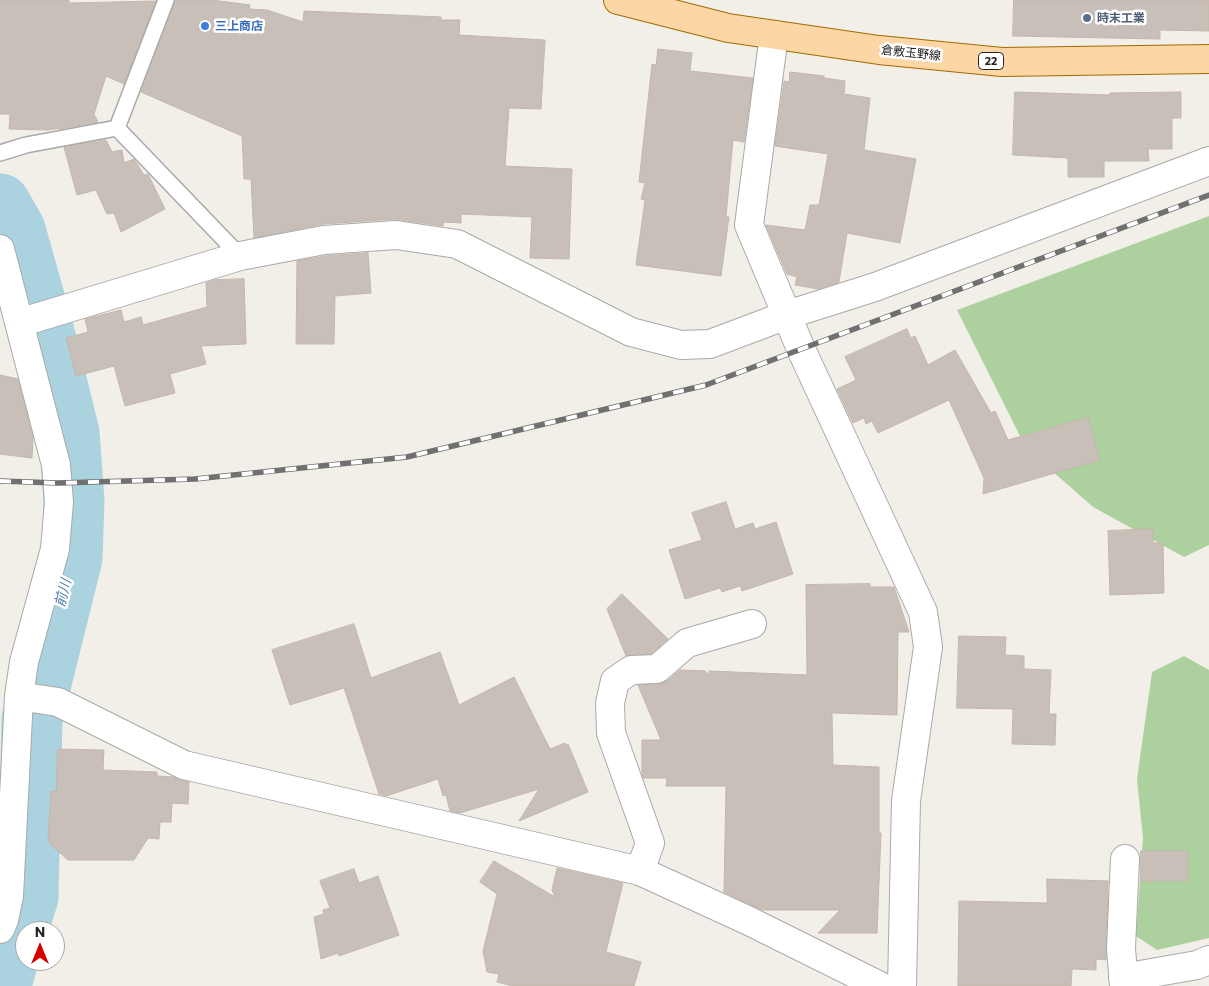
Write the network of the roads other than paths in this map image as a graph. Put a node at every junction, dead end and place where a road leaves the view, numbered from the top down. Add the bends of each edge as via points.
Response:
1 (166, 0) edge
2 (618, 0) edge
3 (774, 35) junction
4 (1209, 59) edge
5 (117, 128) junction
6 (0, 153) edge
7 (1209, 161) edge
8 (0, 249) edge
9 (240, 256) junction
10 (787, 315) junction
11 (23, 322) junction
12 (752, 624) dead end
13 (23, 703) edge
14 (1125, 859) dead end
15 (640, 871) junction
16 (0, 929) edge
17 (1209, 960) edge
18 (1124, 982) edge
19 (880, 986) edge
20 (902, 986) edge

1 - 5 lane
2 - 3 main road, 倉敷玉野線 / 22 via 728,28
3 - 4 main road, 倉敷玉野線 / 22 via 879,50 1002,62
3 - 10 street via 749,224
5 - 6 lane
5 - 9 lane
7 - 10 street via 875,287
8 - 11 street
9 - 10 street via 324,240 396,235 457,244 631,332 681,345 710,344
9 - 11 street
10 - 20 street via 923,612 928,647 906,801
11 - 13 street via 56,465 59,502 55,548 24,662
12 - 15 street via 687,643 657,669 631,670 615,681 610,703 611,733 650,843
13 - 15 street via 58,702 184,765
13 - 16 street via 8,896
14 - 18 street via 1121,948
15 - 19 street
17 - 18 street

